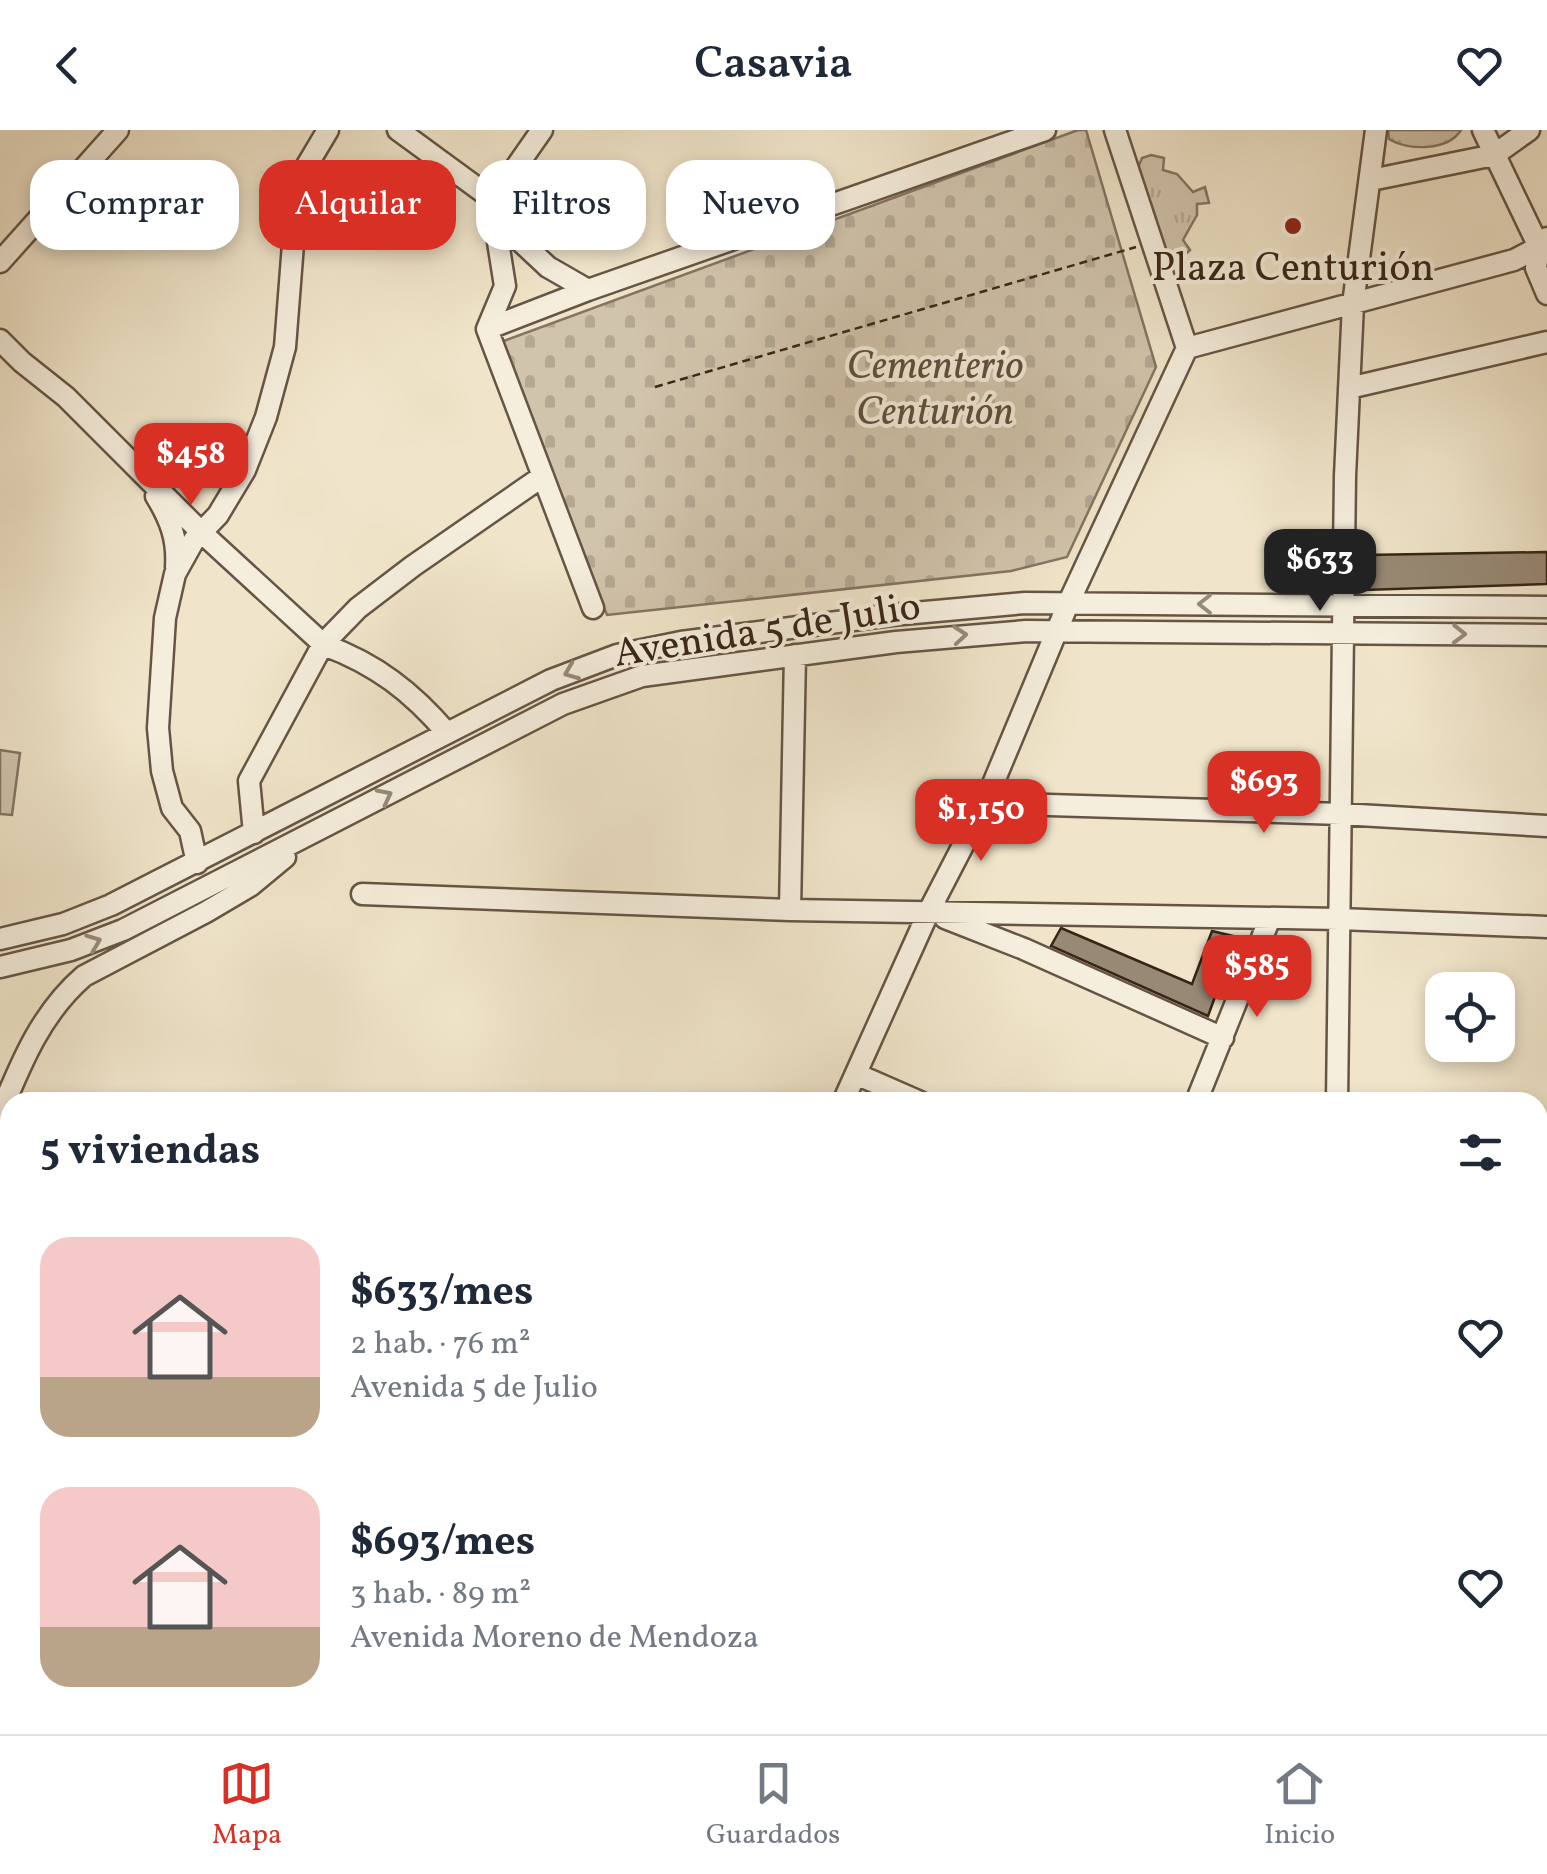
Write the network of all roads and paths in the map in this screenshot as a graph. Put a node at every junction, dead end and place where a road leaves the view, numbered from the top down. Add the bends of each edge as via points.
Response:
1 (118, 130) edge
2 (328, 130) edge
3 (398, 130) edge
4 (542, 130) edge
5 (1044, 130) edge
6 (1114, 130) edge
7 (1376, 130) edge
8 (1483, 130) edge
9 (1529, 130) edge
10 (1494, 154) junction
11 (521, 160) edge
12 (1371, 180) junction
13 (476, 187) edge
14 (1152, 244) junction
15 (1544, 245) edge
16 (500, 250) edge
17 (530, 250) edge
18 (0, 262) edge
19 (588, 290) junction
20 (1547, 294) edge
21 (1353, 304) junction
22 (487, 329) junction
23 (0, 340) edge
24 (1547, 342) edge
25 (1186, 348) junction
26 (654, 387) dead end
27 (1349, 388) junction
28 (134, 462) junction
29 (543, 476) junction
30 (201, 532) junction
31 (175, 574) junction
32 (1068, 604) junction
33 (1346, 606) junction
34 (593, 608) dead end
35 (1547, 608) edge
36 (1058, 631) junction
37 (1344, 633) junction
38 (1547, 634) edge
39 (324, 644) junction
40 (795, 655) junction
41 (448, 733) junction
42 (984, 803) junction
43 (1341, 814) junction
44 (1547, 826) edge
45 (318, 831) junction
46 (254, 833) junction
47 (197, 862) junction
48 (362, 894) dead end
49 (790, 910) junction
50 (929, 911) junction
51 (1270, 918) junction
52 (1339, 919) junction
53 (1547, 927) edge
54 (0, 939) edge
55 (0, 966) edge
56 (1223, 1038) junction
57 (856, 1074) junction
58 (9, 1092) edge
59 (848, 1092) edge
60 (897, 1092) edge
61 (1200, 1092) edge
62 (1337, 1092) edge

1 - 18 street
2 - 30 street via 297,194 285,347 266,416 245,470
3 - 13 street
4 - 11 street
5 - 19 street
6 - 14 street
7 - 12 street
8 - 10 street
9 - 10 street
10 - 12 street
10 - 15 street
12 - 21 street
14 - 25 street
14 - 26 path
15 - 20 street via 1536,268
15 - 21 street via 1514,260
16 - 22 street via 506,286
17 - 19 street
19 - 22 street
21 - 25 street
21 - 27 street
22 - 29 street
23 - 28 street
24 - 27 street
25 - 32 street
27 - 33 street
28 - 30 street
28 - 31 street via 171,522
29 - 34 street
29 - 39 street via 358,608
30 - 31 street
30 - 39 street
31 - 47 street via 165,618 158,728 172,808 190,831
33 -> 32 street, Avenida 5 de Julio
32 - 36 street
32 -> 41 street, Avenida 5 de Julio via 941,609 636,650 551,680
33 - 35 street, Avenida 5 de Julio
33 - 37 street
36 - 37 street, Avenida 5 de Julio
40 -> 36 street, Avenida 5 de Julio
36 - 42 street
37 -> 38 street, Avenida 5 de Julio
37 - 43 street
39 - 41 street via 394,680
39 - 46 street via 249,781
45 -> 40 street, Avenida 5 de Julio via 601,689 662,673
40 - 49 street
41 - 46 street, Avenida 5 de Julio
42 - 43 street
42 - 50 street
43 - 44 street
43 - 52 street
55 -> 45 street, Avenida 5 de Julio via 100,940
45 - 58 street via 250,886 84,976 61,996
46 - 47 street, Avenida 5 de Julio
47 - 54 street, Avenida 5 de Julio via 90,915
48 - 49 street
49 - 50 street
50 - 51 street
50 - 56 street
50 - 57 street
51 - 52 street
51 - 56 street
52 - 53 street
52 - 62 street
56 - 61 street
57 - 59 street
57 - 60 street

